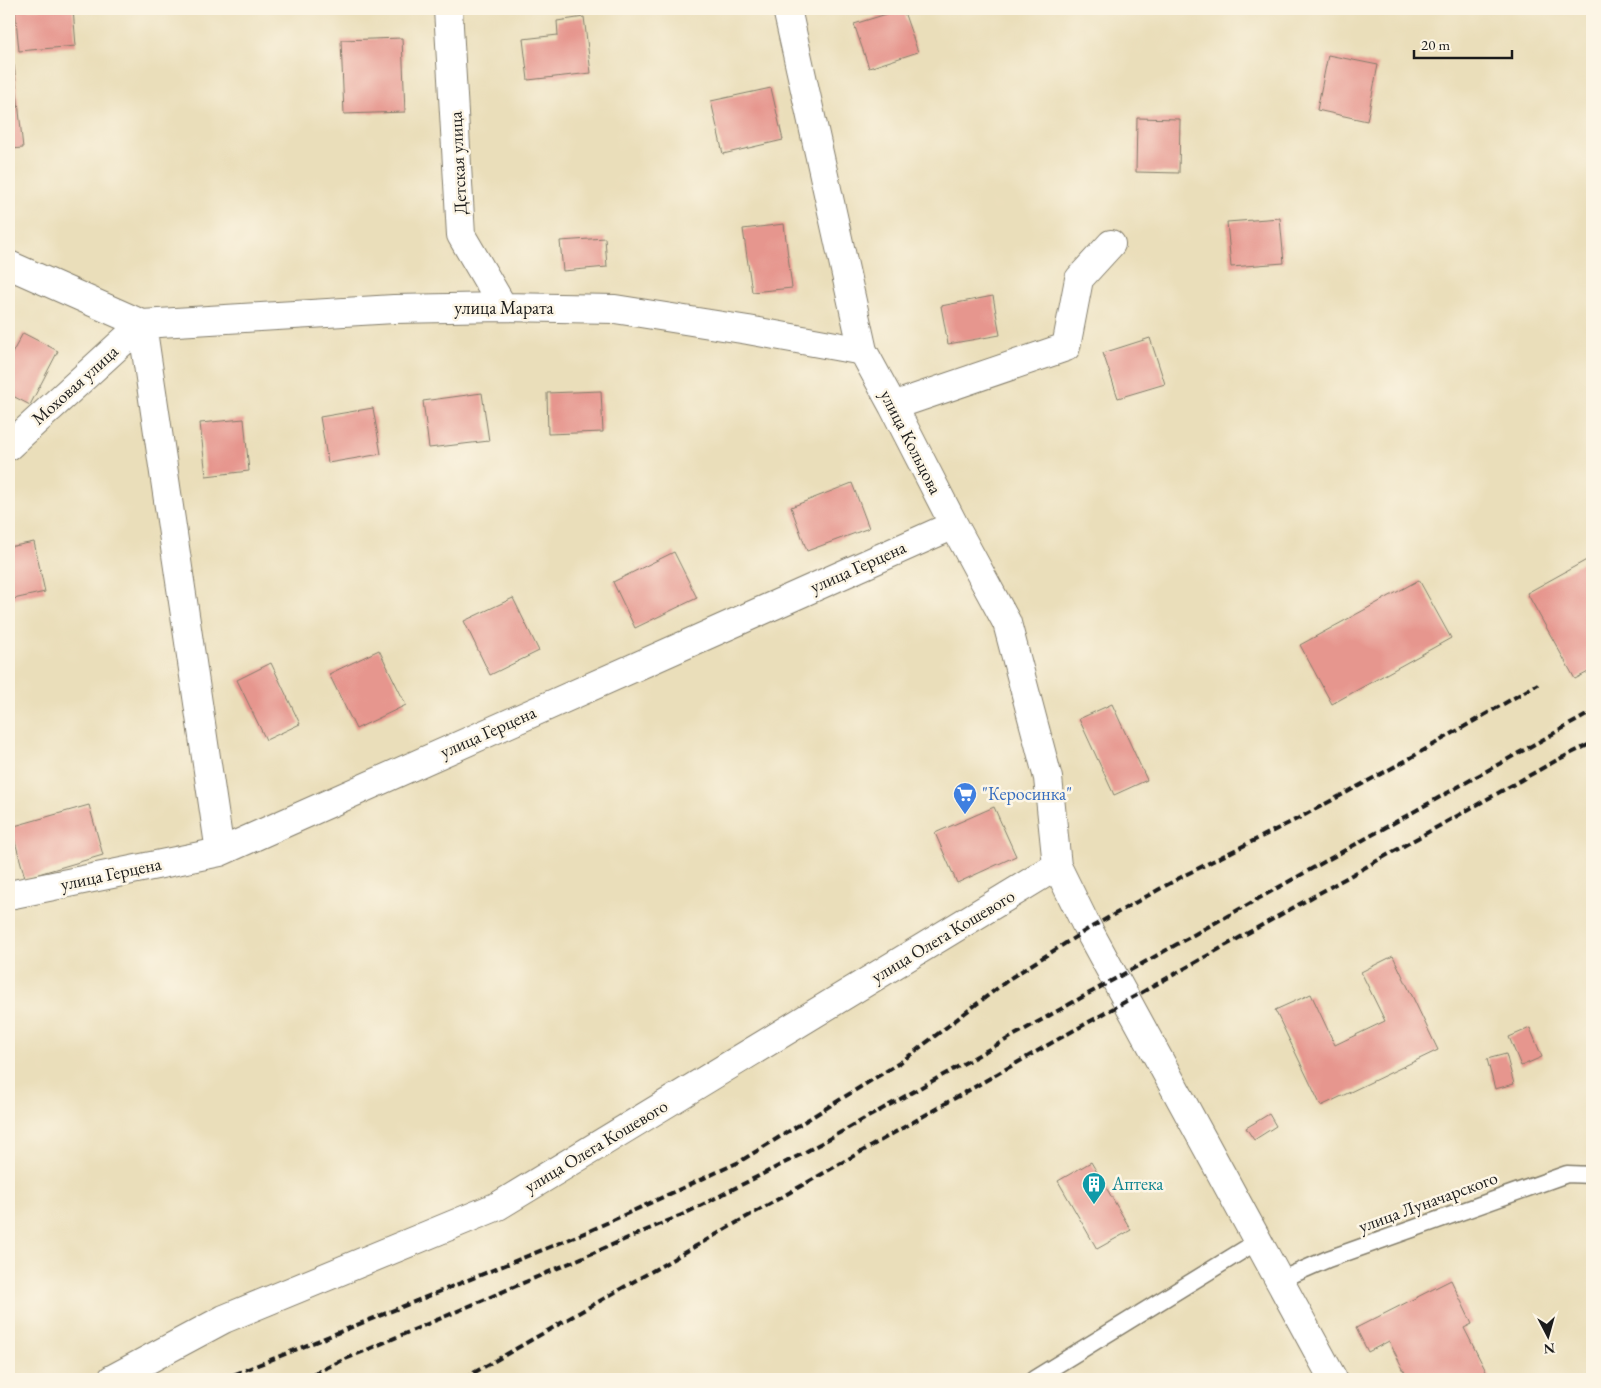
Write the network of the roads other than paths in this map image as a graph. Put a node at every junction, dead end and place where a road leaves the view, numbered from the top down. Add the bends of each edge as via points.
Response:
1 (448, 9) edge
2 (787, 9) edge
3 (1111, 244) dead end
4 (9, 265) edge
5 (503, 307) junction
6 (142, 324) junction
7 (863, 351) junction
8 (893, 406) junction
9 (9, 446) edge
10 (954, 525) junction
11 (220, 852) junction
12 (1057, 866) junction
13 (9, 895) edge
14 (1592, 1175) edge
15 (1258, 1241) junction
16 (1280, 1280) junction
17 (112, 1379) edge
18 (1034, 1379) edge
19 (1333, 1379) edge

1 - 5 street, Детская улица via 462,235
2 - 7 street, улица Кольцова
3 - 8 street via 1079,279 1066,347
4 - 6 street
5 - 6 street, улица Марата via 394,309
5 - 7 street, улица Марата via 615,309
6 - 9 street, Моховая улица
6 - 11 street
7 - 8 street, улица Кольцова
8 - 10 street, улица Кольцова
10 - 11 street, улица Герцена
10 - 12 street, улица Кольцова via 1008,623 1048,778
11 - 13 street, улица Герцена
12 - 15 street
12 - 17 street, улица Олега Кошевого via 498,1206 224,1319
14 - 16 lane, улица Луначарского via 1567,1174 1328,1259
15 - 16 street
15 - 18 lane
16 - 19 street

